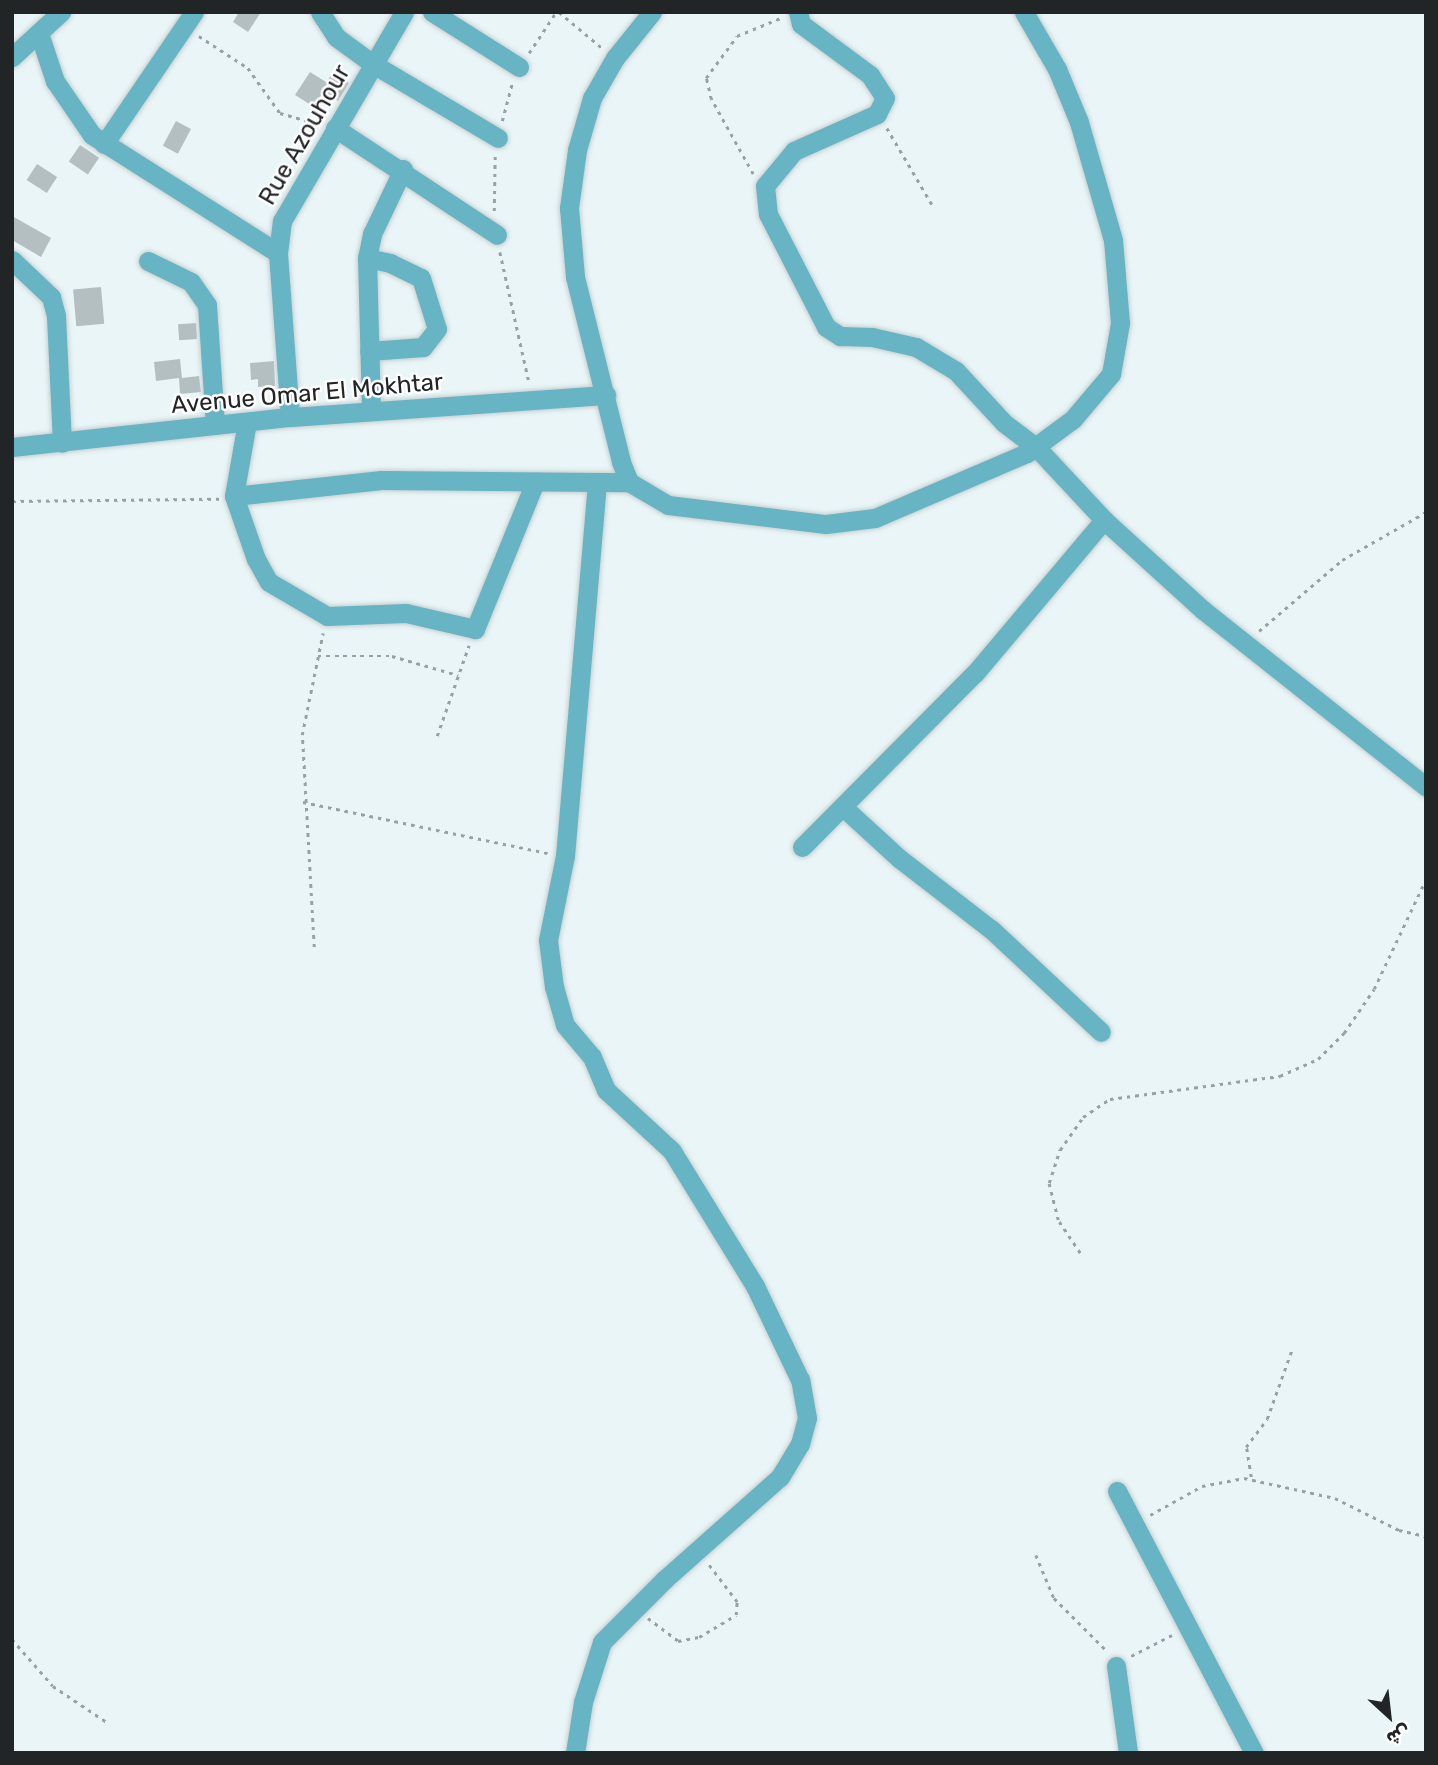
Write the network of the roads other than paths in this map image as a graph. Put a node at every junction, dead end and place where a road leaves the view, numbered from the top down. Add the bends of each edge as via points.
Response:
1 (61, 12) edge
2 (320, 12) edge
3 (404, 12) edge
4 (432, 12) edge
5 (652, 12) edge
6 (1024, 12) edge
7 (792, 14) edge
8 (189, 19) edge
9 (39, 33) junction
10 (12, 57) edge
11 (373, 64) junction
12 (519, 67) road end
13 (333, 130) junction
14 (498, 138) road end
15 (104, 144) junction
16 (403, 169) junction
17 (497, 235) road end
18 (278, 253) junction
19 (367, 258) junction
20 (12, 260) edge
21 (148, 261) dead end
22 (369, 351) junction
23 (606, 395) junction
24 (371, 410) junction
25 (290, 417) junction
26 (247, 422) junction
27 (215, 425) junction
28 (62, 443) junction
29 (12, 447) edge
30 (1036, 447) junction
31 (597, 481) junction
32 (535, 482) junction
33 (629, 482) junction
34 (234, 496) junction
35 (1104, 520) junction
36 (1426, 787) edge
37 (843, 807) junction
38 (802, 847) dead end
39 (1101, 1032) dead end
40 (1118, 1492) dead end
41 (1116, 1665) road end
42 (575, 1753) edge
43 (1128, 1753) edge
44 (1254, 1753) edge

1 - 9 street
2 - 11 street via 336,37
3 - 11 street, Rue Azouhour
4 - 12 street
5 - 23 street via 615,58 583,126 569,208 575,277
6 - 30 street via 1056,69 1083,133 1113,240 1120,297 1111,374 1073,419
7 - 30 street via 870,75 885,98 878,113 794,151 771,178 764,195 768,214 830,331 916,347 969,382 1004,423
8 - 15 street
9 - 10 street
9 - 15 street via 45,58 71,110
11 - 13 street, Rue Azouhour
11 - 14 street
13 - 16 street
13 - 18 street, Rue Azouhour via 285,211
15 - 18 street
16 - 17 street
16 - 19 street via 372,234
18 - 25 street, Rue Azouhour
19 - 22 street
19 - 22 street via 390,262 421,278 437,328 423,347
20 - 28 street via 51,297 57,316
21 - 27 street via 191,282 207,305
22 - 24 street
23 - 24 street, Avenue Omar El Mokhtar
23 - 33 street
24 - 25 street, Avenue Omar El Mokhtar
25 - 26 street, Avenue Omar El Mokhtar
26 - 27 street, Avenue Omar El Mokhtar
26 - 34 street
27 - 28 street, Avenue Omar El Mokhtar
28 - 29 street, Avenue Omar El Mokhtar
30 - 33 street via 896,510 851,523 685,508 655,499
30 - 35 street
31 - 32 street
31 - 33 street
31 - 42 street via 565,856 548,948 565,1025 592,1057 618,1104 672,1151 755,1286 807,1404 804,1433 780,1477 603,1642 594,1662
32 - 34 street via 381,480
32 - 34 street via 475,629 405,613 327,616 269,582
35 - 36 street via 1244,645
35 - 37 street via 975,673
37 - 38 street
37 - 39 street via 908,866 992,930
40 - 44 street
41 - 43 street

